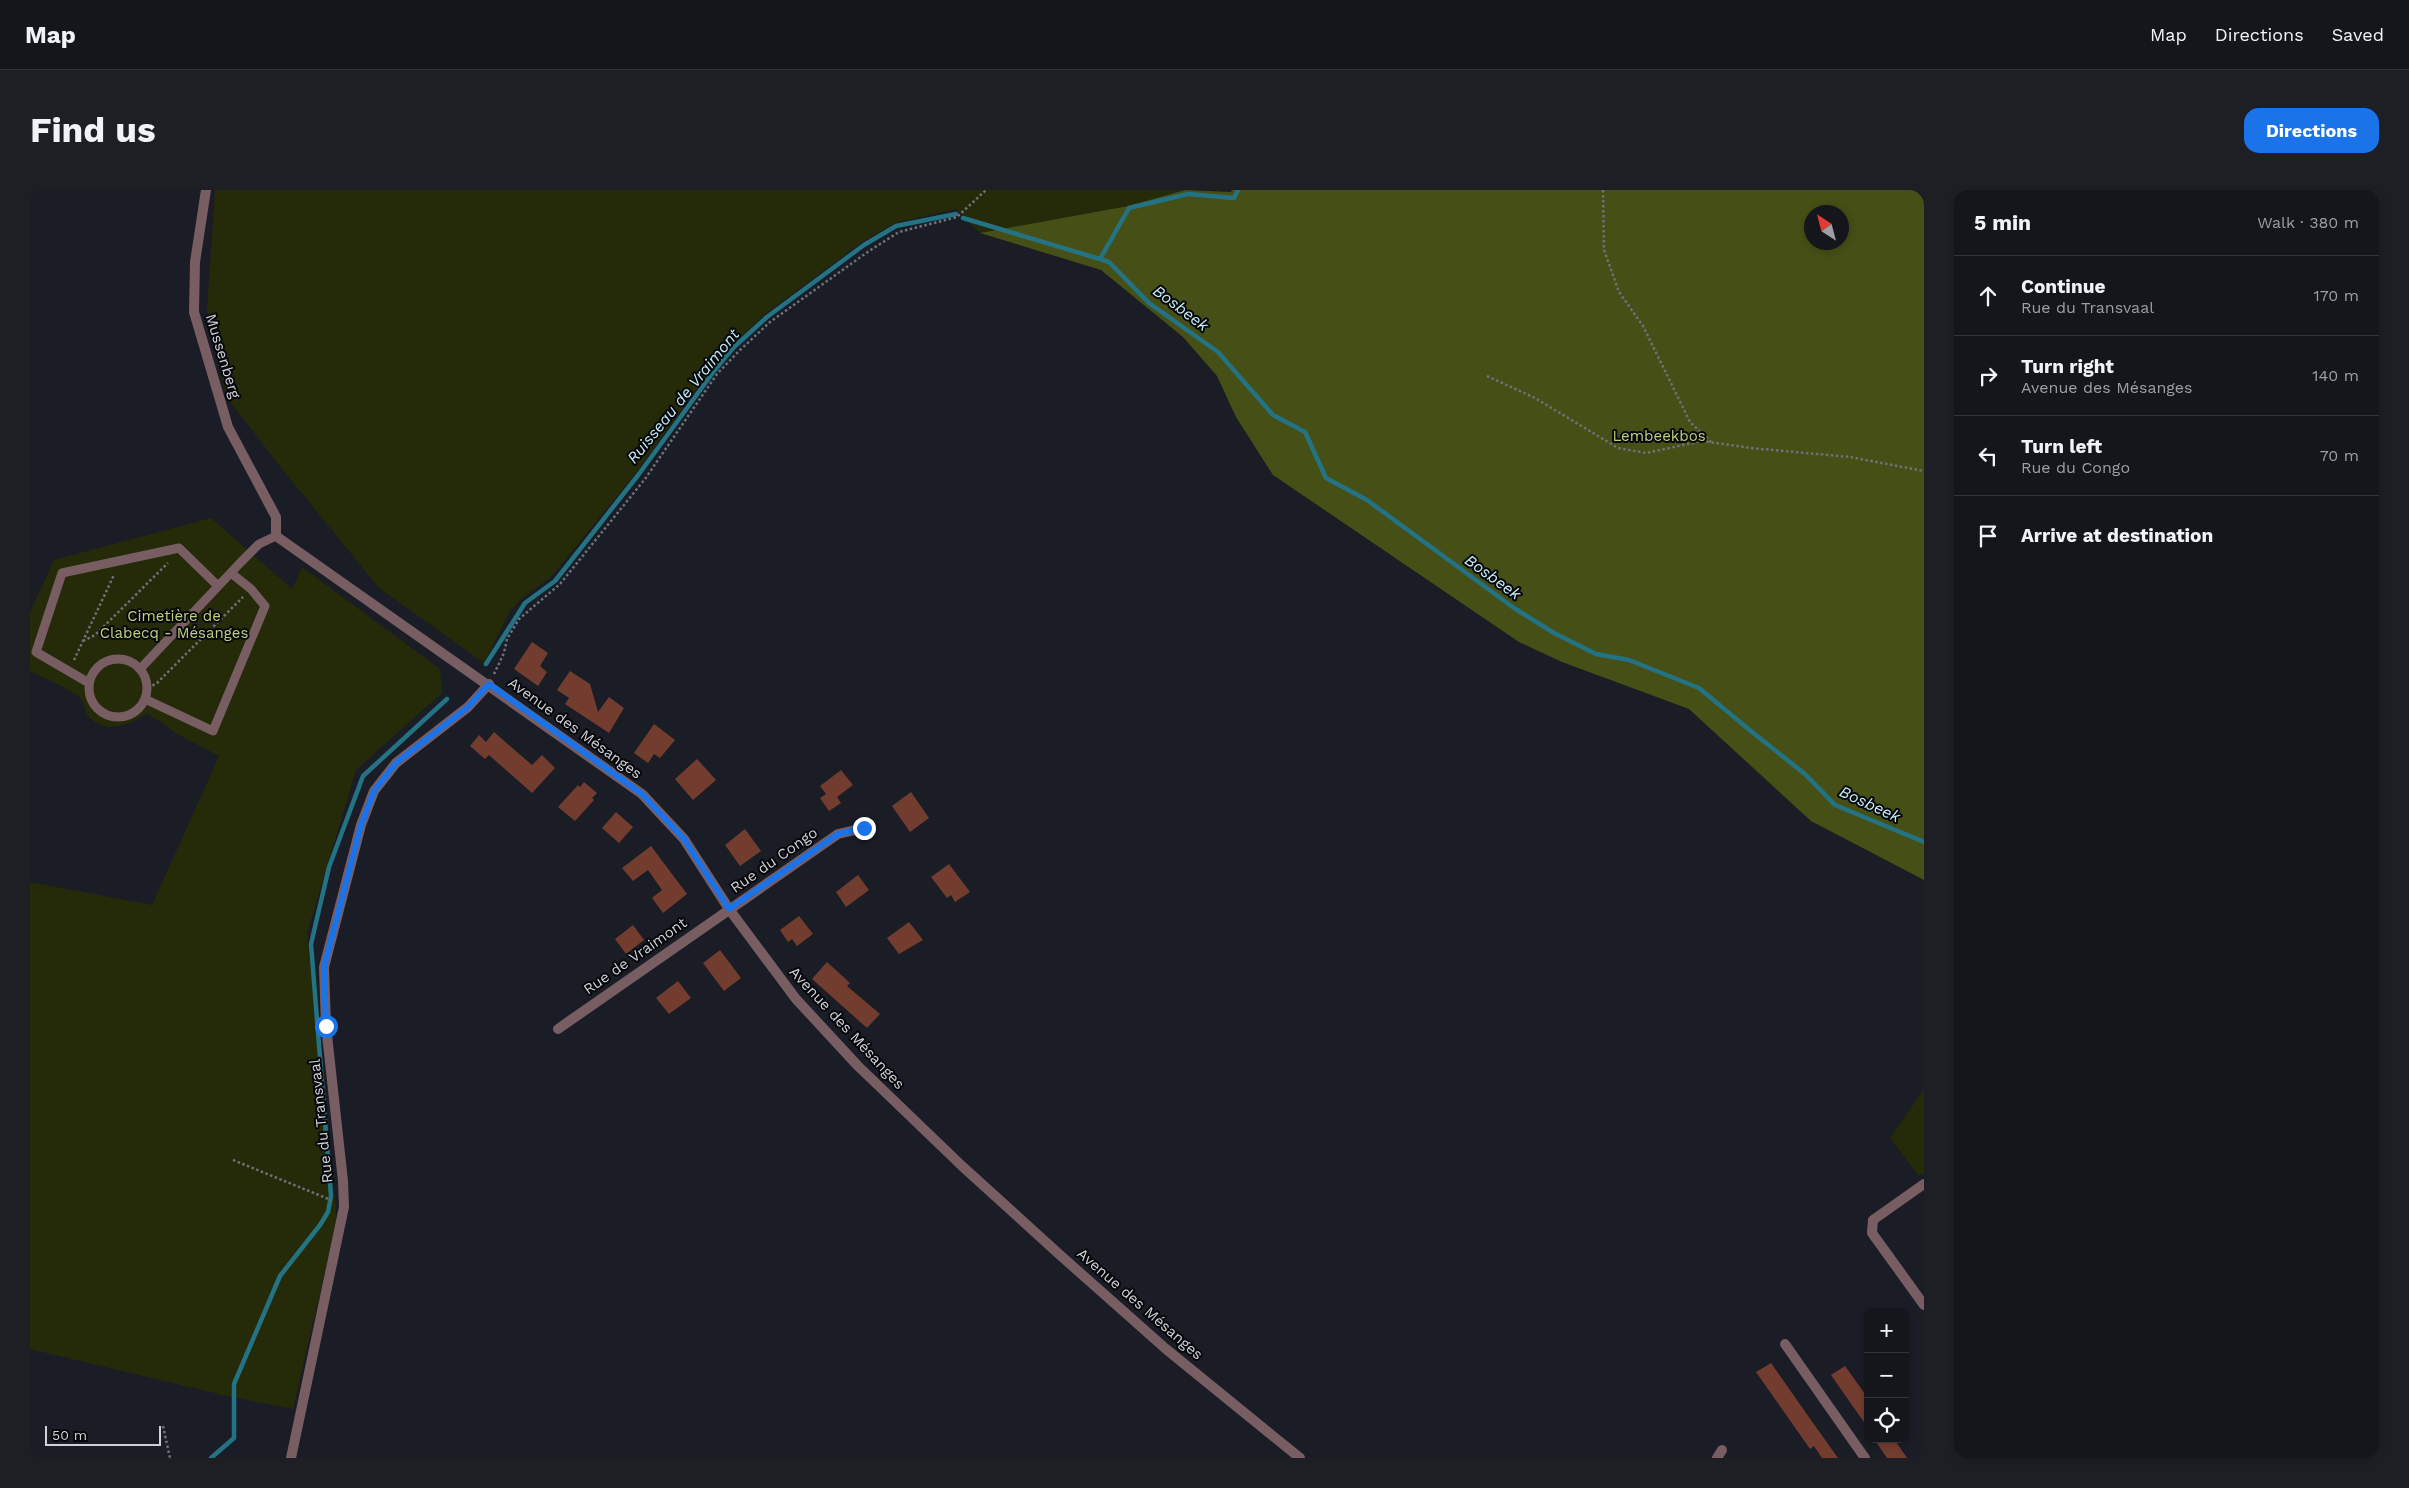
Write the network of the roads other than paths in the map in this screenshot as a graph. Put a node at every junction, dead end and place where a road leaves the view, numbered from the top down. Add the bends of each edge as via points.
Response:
1 (206, 190) edge
2 (276, 536) junction
3 (231, 573) junction
4 (218, 586) junction
5 (140, 669) junction
6 (90, 683) junction
7 (489, 684) junction
8 (145, 699) junction
9 (864, 828) dead end
10 (729, 909) junction
11 (558, 1028) dead end
12 (1924, 1184) edge
13 (1924, 1305) edge
14 (1786, 1344) dead end
15 (291, 1458) edge
16 (1300, 1458) edge
17 (1865, 1458) edge

1 - 2 street, Mussenberg via 195,262 194,312 228,426 276,517
2 - 3 lane via 259,544
2 - 7 street, Avenue des Mésanges
3 - 4 lane
3 - 8 lane via 264,606 213,731
4 - 5 lane
4 - 6 lane via 180,548 62,573 36,652
5 - 6 lane via 124,659 111,660 95,670
5 - 8 lane via 146,681
6 - 8 lane via 90,696 95,706 109,715 128,715 137,710
7 - 10 street, Avenue des Mésanges via 642,794 684,839
7 - 15 street, Rue du Transvaal via 468,707 396,763 374,791 358,835 324,967 326,1026 344,1207
9 - 10 street, Rue du Congo via 838,834
10 - 11 street, Rue de Vraimont
10 - 16 street, Avenue des Mésanges via 796,999 858,1066 962,1166 1166,1349
12 - 13 street via 1873,1220 1872,1233
14 - 17 street

